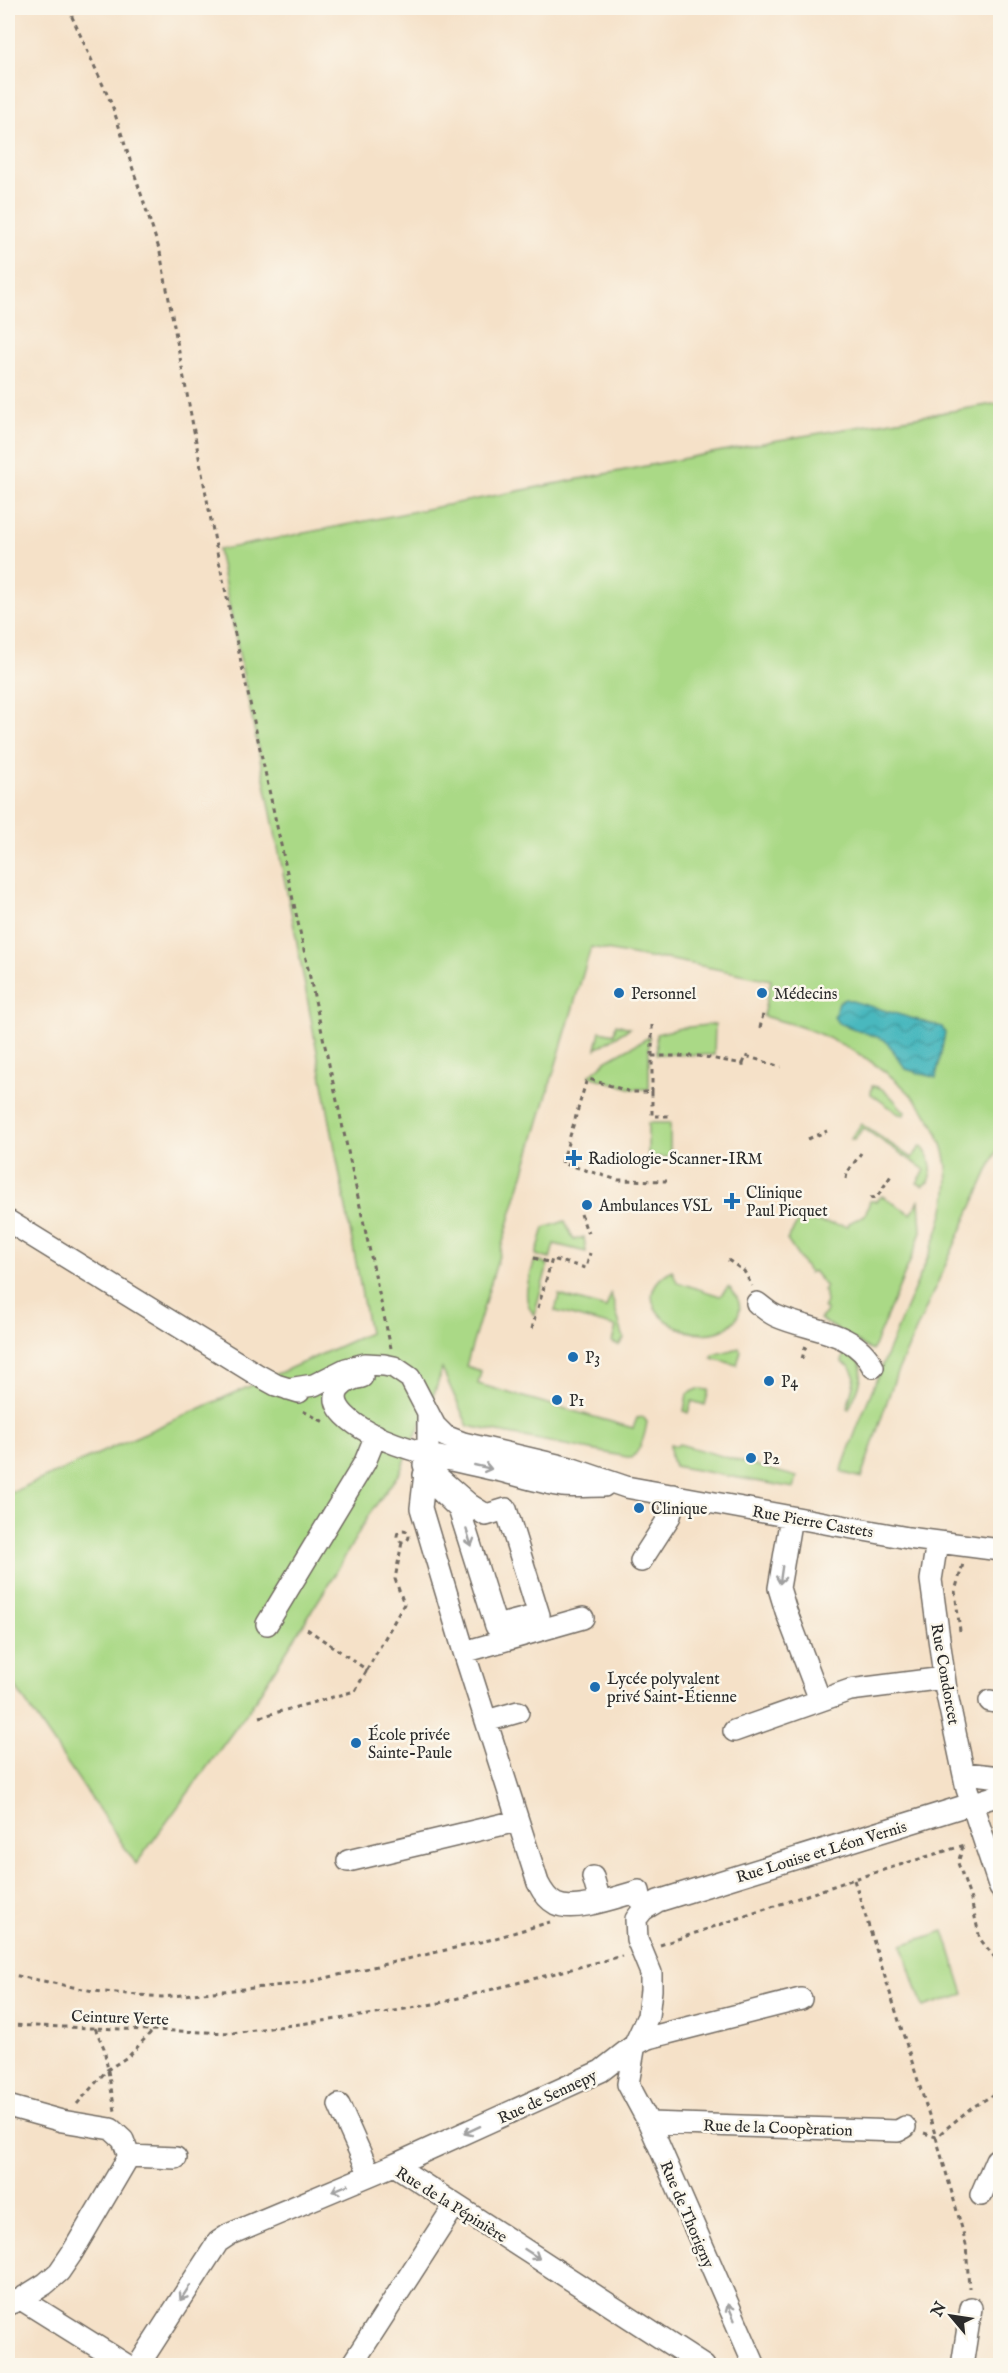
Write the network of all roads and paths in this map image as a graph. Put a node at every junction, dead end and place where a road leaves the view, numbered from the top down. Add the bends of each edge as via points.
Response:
1 (68, 8) edge
2 (763, 1014) dead end
3 (652, 1025) dead end
4 (760, 1028) dead end
5 (652, 1056) junction
6 (781, 1067) dead end
7 (652, 1092) junction
8 (670, 1116) dead end
9 (827, 1131) dead end
10 (808, 1139) dead end
11 (861, 1153) dead end
12 (892, 1174) dead end
13 (846, 1179) dead end
14 (667, 1181) dead end
15 (870, 1198) dead end
16 (581, 1214) dead end
17 (8, 1221) edge
18 (590, 1231) dead end
19 (590, 1253) dead end
20 (534, 1258) dead end
21 (728, 1260) dead end
22 (551, 1263) junction
23 (755, 1297) joint
24 (538, 1308) dead end
25 (536, 1317) dead end
26 (532, 1329) dead end
27 (394, 1367) junction
28 (873, 1367) dead end
29 (288, 1389) junction
30 (424, 1405) junction
31 (338, 1408) junction
32 (376, 1435) junction
33 (425, 1464) junction
34 (626, 1487) junction
35 (674, 1495) junction
36 (791, 1517) junction
37 (402, 1542) dead end
38 (937, 1542) junction
39 (968, 1546) junction
40 (1000, 1550) edge
41 (641, 1561) dead end
42 (582, 1618) dead end
43 (267, 1624) dead end
44 (307, 1629) dead end
45 (960, 1637) dead end
46 (464, 1652) junction
47 (367, 1670) junction
48 (944, 1678) junction
49 (820, 1700) junction
50 (518, 1712) dead end
51 (260, 1717) dead end
52 (486, 1721) junction
53 (734, 1731) dead end
54 (965, 1773) junction
55 (1000, 1777) edge
56 (1000, 1795) edge
57 (972, 1805) junction
58 (518, 1821) junction
59 (963, 1846) dead end
60 (348, 1861) dead end
61 (999, 1877) edge
62 (589, 1878) dead end
63 (854, 1879) dead end
64 (595, 1902) junction
65 (554, 1904) junction
66 (643, 1910) junction
67 (1000, 1964) edge
68 (8, 1974) edge
69 (801, 1999) dead end
70 (8, 2025) edge
71 (95, 2028) junction
72 (153, 2030) junction
73 (232, 2033) dead end
74 (635, 2044) junction
75 (107, 2070) junction
76 (601, 2071) junction
77 (628, 2084) junction
78 (1000, 2091) edge
79 (339, 2105) dead end
80 (8, 2106) edge
81 (62, 2121) junction
82 (649, 2123) junction
83 (905, 2127) dead end
84 (118, 2134) junction
85 (936, 2137) junction
86 (129, 2156) junction
87 (176, 2158) dead end
88 (1000, 2162) edge
89 (394, 2166) junction
90 (370, 2175) junction
91 (981, 2195) dead end
92 (455, 2205) junction
93 (14, 2302) edge
94 (971, 2308) joint
95 (744, 2356) edge
96 (129, 2366) edge
97 (138, 2366) edge
98 (351, 2366) edge
99 (704, 2366) edge
100 (755, 2366) edge
101 (962, 2366) edge

1 - 27 path via 112,105 160,252 219,564
2 - 4 path
3 - 5 path
5 - 6 path via 699,1056 743,1065 746,1056
5 - 7 path
7 - 8 path via 652,1116
7 - 14 path via 631,1092 589,1079 562,1164 618,1180
9 - 10 path
11 - 13 path
12 - 15 path via 877,1197
16 - 18 path via 587,1232
17 - 29 street via 256,1374
19 - 22 path via 586,1268 552,1259
20 - 22 path
21 - 23 path via 744,1271
22 - 24 path
23 - 28 street via 774,1316 848,1341 868,1357
25 - 26 path
27 - 29 street via 375,1363 346,1369 314,1385
27 - 30 street via 410,1378
29 - 31 street via 323,1399
30 - 31 street via 397,1382 371,1376 357,1378 340,1388 336,1395
30 - 33 street
30 - 34 street, Rue Pierre Castets via 446,1436 479,1448 570,1468
31 - 32 street
32 - 33 street
32 - 43 street via 365,1462
33 -> 33 street via 459,1509 496,1626 539,1615 506,1509 486,1515
33 -> 34 street, Rue Pierre Castets via 563,1486
33 - 46 street via 421,1508
34 - 35 street, Rue Pierre Castets
35 - 36 street, Rue Pierre Castets
35 - 41 street via 670,1516
36 - 38 street, Rue Pierre Castets
36 -> 49 street via 779,1588
37 - 47 path via 395,1579 404,1604
38 - 39 street, Rue Pierre Castets
38 - 48 street, Rue Condorcet via 931,1580
39 - 40 street, Rue Pierre Castets
39 - 45 path via 955,1591
42 - 46 street
44 - 47 path
46 - 52 street
47 - 51 path via 355,1691
48 - 49 street via 850,1690
48 - 54 street, Rue Condorcet
49 - 53 street
50 - 52 street
52 - 58 street
54 - 55 street
54 - 57 street, Rue Condorcet
56 - 57 street, Rue Louise et Léon Vernis
57 - 61 street, Rue Condorcet
57 - 66 street, Rue Louise et Léon Vernis via 658,1902
58 - 60 street
58 - 65 street via 538,1883
59 - 67 path via 958,1863 980,1940
62 - 64 street
63 - 85 path
64 - 65 street via 564,1907
64 - 66 street via 639,1891
65 - 68 path via 552,1922 304,1983 162,1997 93,1991
66 - 74 street via 635,1929 651,1973 651,1990 648,2016
69 - 74 street, Rue de Sennepy
70 - 71 path, Ceinture Verte
71 - 72 path, Ceinture Verte
71 - 75 path via 104,2048
72 - 73 path, Ceinture Verte
72 - 75 path via 129,2056
74 - 76 street, Rue de Sennepy
74 - 77 street
75 - 81 path
75 - 84 path
76 - 77 street
76 -> 89 street, Rue de Sennepy
77 - 82 street, Rue de Thorigny
78 - 85 path via 971,2108
79 - 90 street
80 - 81 street
81 - 84 street via 111,2129
82 - 83 street, Rue de la Coopèration via 898,2132
95 -> 82 street, Rue de Thorigny
84 - 86 street
85 - 94 path via 966,2245
86 - 87 street
86 - 93 street via 59,2272
88 - 91 street via 996,2160
89 - 90 street, Rue de la Pépinière
89 - 92 street, Rue de la Pépinière
90 -> 97 street, Rue de la Pépinière via 219,2242
92 - 98 street
92 -> 99 street, Rue de la Pépinière
93 - 96 street
94 - 101 street
95 - 100 street, Rue de Thorigny

